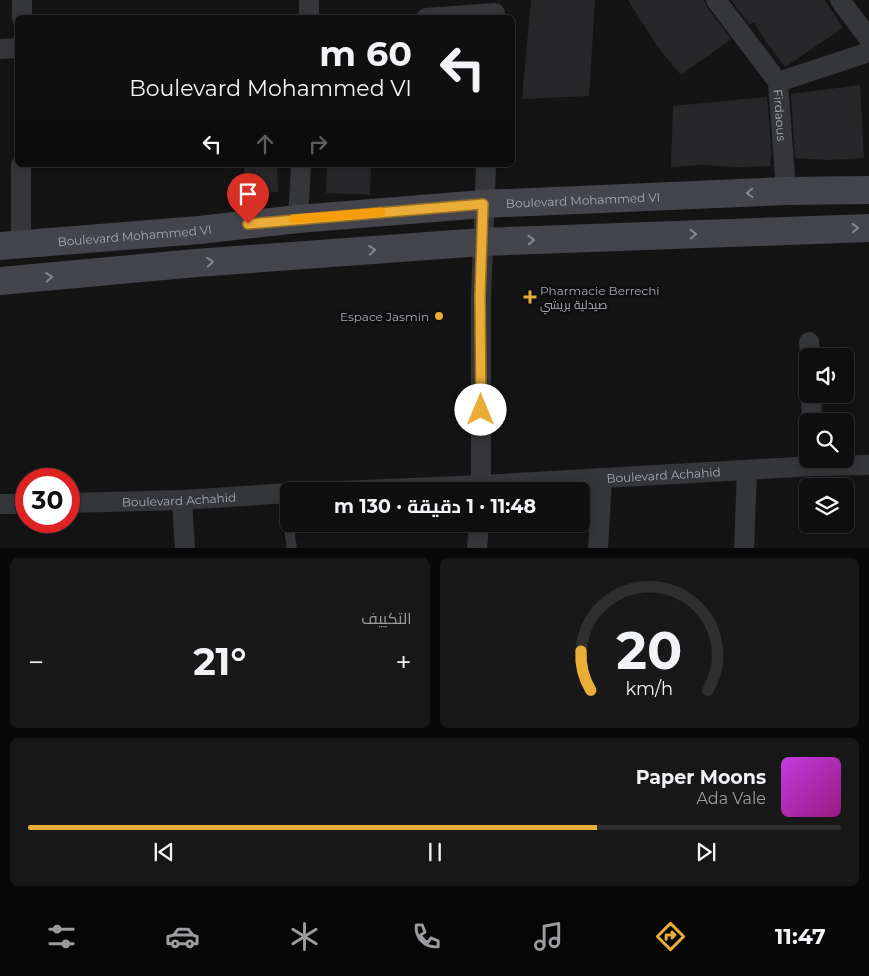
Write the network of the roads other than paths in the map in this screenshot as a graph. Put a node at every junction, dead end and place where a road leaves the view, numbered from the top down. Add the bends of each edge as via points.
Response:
1 (22, 0) edge
2 (309, 0) edge
3 (716, 0) edge
4 (840, 0) edge
5 (495, 10) edge
6 (22, 15) edge
7 (309, 15) edge
8 (452, 15) edge
9 (869, 40) edge
10 (15, 48) edge
11 (0, 49) edge
12 (869, 52) edge
13 (778, 82) junction
14 (21, 167) edge
15 (301, 167) edge
16 (486, 167) edge
17 (869, 190) edge
18 (786, 191) junction
19 (483, 204) junction
20 (298, 219) junction
21 (869, 228) edge
22 (482, 242) junction
23 (10, 245) edge
24 (0, 281) edge
25 (799, 464) edge
26 (854, 464) edge
27 (869, 465) edge
28 (747, 470) junction
29 (602, 478) junction
30 (481, 482) edge
31 (554, 482) edge
32 (280, 494) edge
33 (182, 500) junction
34 (80, 503) edge
35 (0, 504) edge
36 (15, 504) edge
37 (290, 532) edge
38 (479, 532) edge
39 (185, 548) edge
40 (292, 548) edge
41 (477, 548) edge
42 (598, 548) edge
43 (744, 548) edge

1 - 6 street
2 - 7 street
3 - 13 street, Firdaous
4 - 9 street
5 - 8 street
10 - 11 street
12 - 13 street
13 - 18 street, Firdaous
14 - 23 street
15 - 20 street
16 - 19 street
17 - 18 main road, Boulevard Mohammed VI
18 -> 19 main road, Boulevard Mohammed VI
19 - 20 main road, Boulevard Mohammed VI
19 - 22 street
20 - 23 main road, Boulevard Mohammed VI
22 -> 21 main road
24 -> 22 main road
22 - 30 street
25 - 28 street, Boulevard Achahid
26 - 27 street, Boulevard Achahid
28 - 29 street, Boulevard Achahid
28 - 43 street
29 - 31 street, Boulevard Achahid
29 - 42 street
32 - 33 street, Boulevard Achahid
33 - 34 street, Boulevard Achahid
33 - 39 street
35 - 36 street
37 - 40 lane
38 - 41 street

